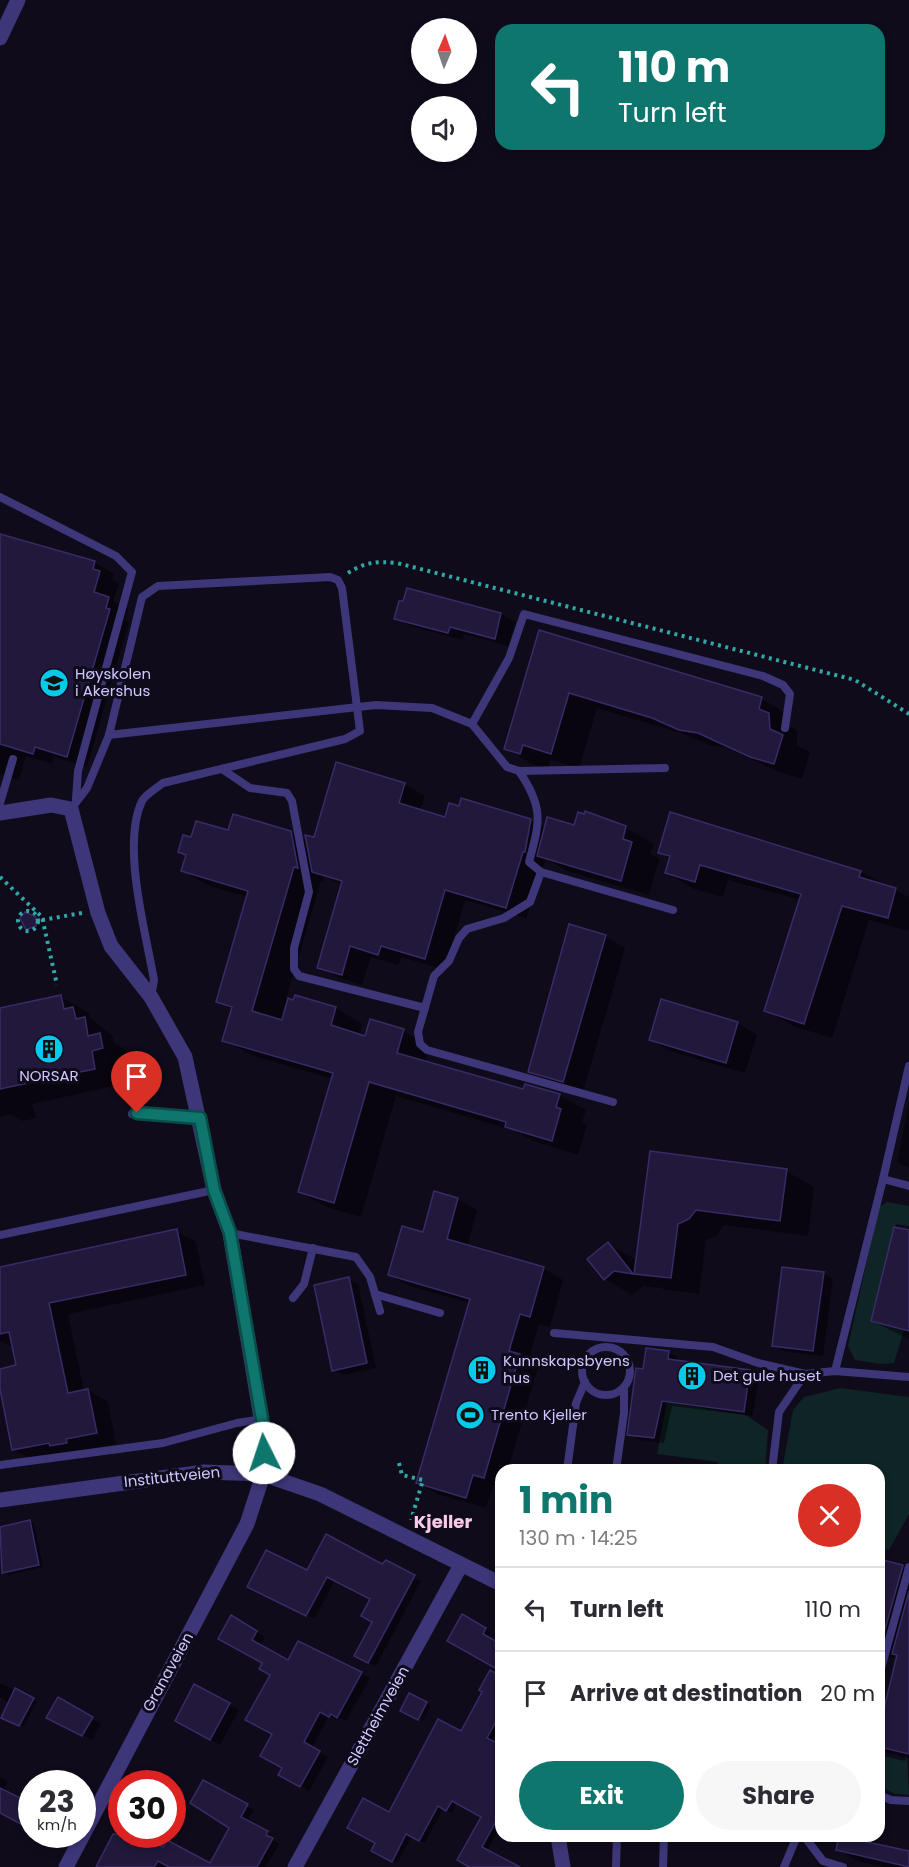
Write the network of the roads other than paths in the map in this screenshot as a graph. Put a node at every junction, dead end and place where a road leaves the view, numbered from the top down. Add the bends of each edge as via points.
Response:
1 (18, 0) edge
2 (0, 38) edge
3 (0, 497) edge
4 (355, 707) junction
5 (472, 724) junction
6 (785, 728) dead end
7 (109, 735) junction
8 (13, 759) dead end
9 (665, 768) dead end
10 (222, 769) junction
11 (519, 771) junction
12 (0, 803) edge
13 (73, 804) junction
14 (0, 813) edge
15 (541, 872) junction
16 (673, 910) dead end
17 (151, 998) junction
18 (425, 1008) junction
19 (909, 1066) edge
20 (613, 1102) dead end
21 (132, 1114) dead end
22 (200, 1118) junction
23 (883, 1179) junction
24 (909, 1186) edge
25 (214, 1190) junction
26 (230, 1233) junction
27 (0, 1235) edge
28 (313, 1248) junction
29 (375, 1294) junction
30 (293, 1298) dead end
31 (380, 1311) dead end
32 (440, 1313) dead end
33 (554, 1333) dead end
34 (608, 1343) junction
35 (836, 1371) junction
36 (806, 1374) junction
37 (909, 1377) edge
38 (585, 1382) junction
39 (624, 1388) junction
40 (262, 1419) junction
41 (568, 1464) edge
42 (617, 1464) edge
43 (773, 1464) edge
44 (0, 1465) edge
45 (262, 1474) junction
46 (0, 1500) edge
47 (461, 1565) junction
48 (909, 1566) edge
49 (495, 1581) edge
50 (885, 1654) edge
51 (885, 1798) edge
52 (909, 1801) edge
53 (559, 1842) edge
54 (617, 1842) edge
55 (664, 1842) edge
56 (794, 1842) edge
57 (809, 1842) edge
58 (66, 1867) edge
59 (295, 1867) edge
60 (563, 1867) edge
61 (616, 1867) edge
62 (663, 1867) edge
63 (784, 1867) edge
64 (843, 1867) edge

1 - 2 street
3 - 13 lane via 116,556 132,572 78,771
4 - 5 lane via 432,708
4 - 7 lane
4 - 7 lane via 338,580 330,577 158,586 142,597
4 - 10 lane via 360,731 355,736
5 - 6 lane via 509,658 524,614 763,676 783,685 790,694
5 - 11 lane via 507,767
7 - 13 lane via 87,788
8 - 12 lane
9 - 11 lane
10 - 17 lane via 164,783 143,800 133,854 154,980
10 - 18 lane via 250,788 287,793 296,812 309,892 294,948 294,969 299,976
11 - 15 lane via 529,785 538,811 540,823 530,862
13 - 14 street
13 - 17 street, Granaveien via 98,911 111,946
15 - 16 lane
15 - 18 lane via 530,902 504,918 467,929 459,938 449,961 434,976
17 - 22 street, Granaveien via 185,1057
18 - 20 lane via 418,1032 420,1044 428,1050
19 - 23 lane
21 - 22 lane
22 - 25 street, Granaveien
23 - 24 lane
23 - 35 lane
25 - 26 street, Granaveien
25 - 27 lane
26 - 28 lane
26 - 40 street, Granaveien
28 - 29 lane via 356,1257 370,1277
28 - 30 lane via 303,1284
29 - 31 lane
29 - 32 lane
33 - 34 lane
34 - 36 lane via 713,1347
34 - 38 lane via 586,1358 582,1366
34 - 39 lane via 628,1360 630,1376
35 - 36 lane
35 - 37 lane
36 - 43 lane via 779,1412
38 - 39 lane via 605,1395
38 - 41 lane via 576,1403
39 - 42 lane
40 - 44 lane via 163,1443
40 - 45 street, Granaveien
45 - 46 street, Instituttveien via 204,1472
45 - 47 street, Instituttveien via 320,1494
45 - 58 street, Granaveien via 243,1532
47 - 49 street, Instituttveien
47 - 59 street, Slettheimveien
48 - 50 lane
51 - 52 lane
53 - 60 street
54 - 61 lane
55 - 62 lane
56 - 63 lane
57 - 64 lane via 823,1861

